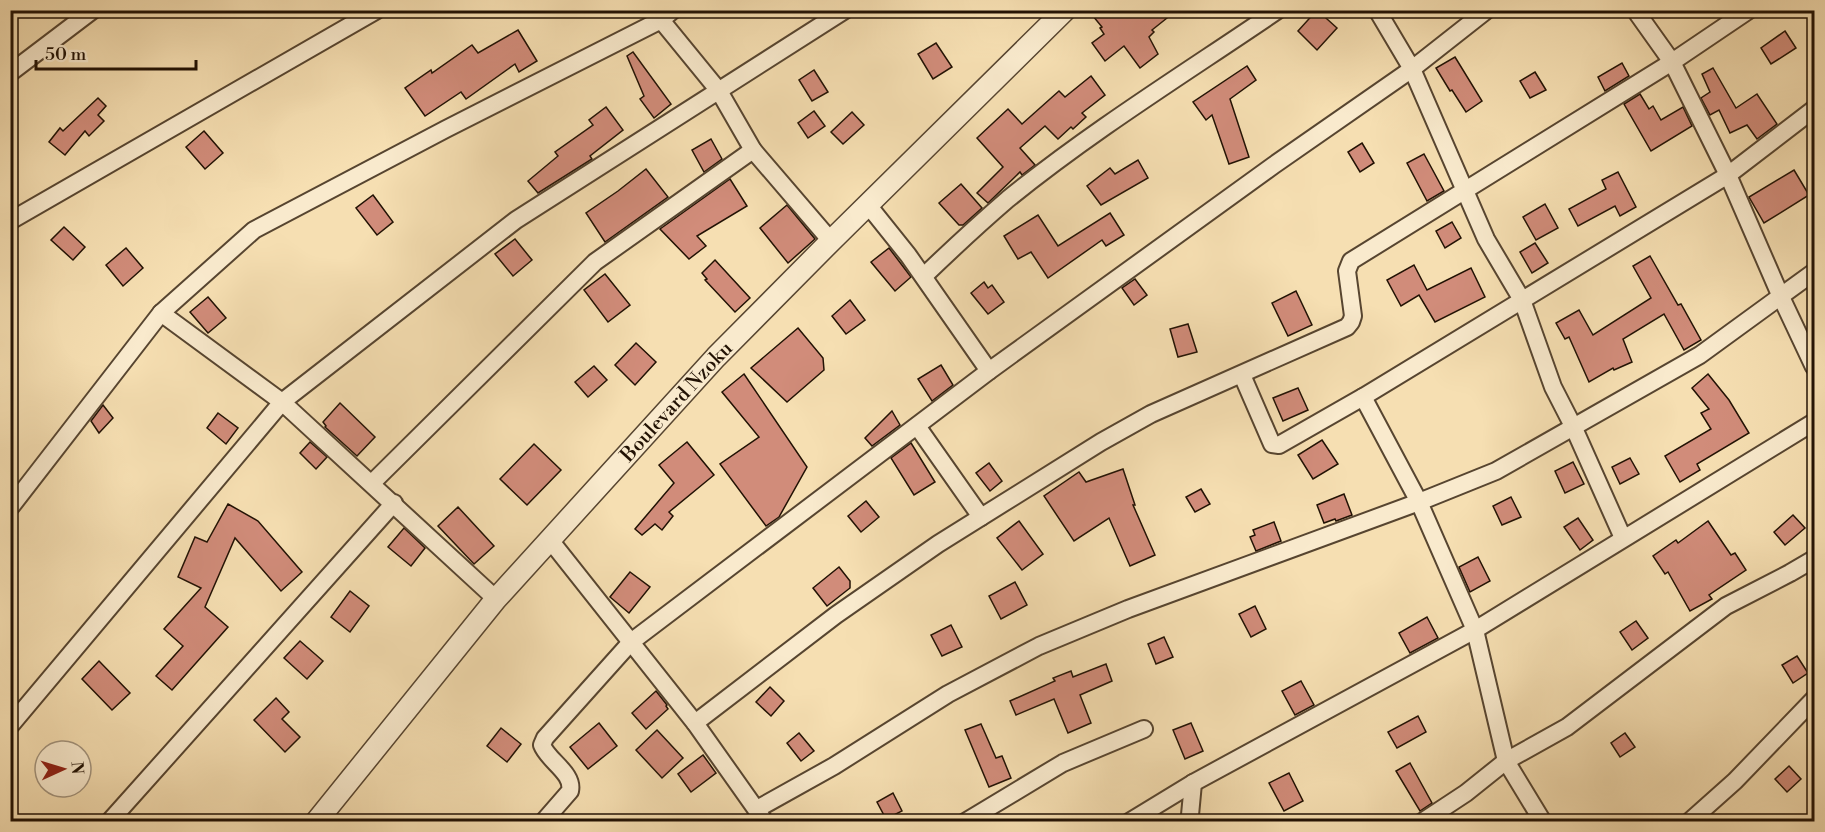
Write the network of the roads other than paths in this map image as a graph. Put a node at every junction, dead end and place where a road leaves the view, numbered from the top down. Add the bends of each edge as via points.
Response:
1 (93, 10) edge
2 (377, 10) edge
3 (845, 10) edge
4 (1065, 10) edge
5 (1278, 10) edge
6 (1377, 10) edge
7 (1487, 10) edge
8 (1635, 10) edge
9 (1749, 10) edge
10 (669, 13) edge
11 (1672, 62) junction
12 (1412, 69) junction
13 (10, 73) edge
14 (719, 91) junction
15 (1815, 109) edge
16 (753, 150) junction
17 (1728, 175) junction
18 (1466, 190) junction
19 (868, 205) junction
20 (10, 221) edge
21 (831, 241) junction
22 (1815, 272) edge
23 (924, 276) junction
24 (1781, 297) junction
25 (1522, 300) junction
26 (161, 312) junction
27 (1815, 367) edge
28 (989, 371) junction
29 (1242, 375) junction
30 (1363, 397) junction
31 (282, 402) junction
32 (1815, 422) edge
33 (917, 426) junction
34 (1573, 426) junction
35 (372, 483) junction
36 (1419, 502) junction
37 (393, 503) junction
38 (10, 508) edge
39 (981, 517) junction
40 (1623, 538) junction
41 (550, 540) junction
42 (1815, 559) edge
43 (496, 599) junction
44 (1474, 630) junction
45 (632, 642) junction
46 (1815, 699) edge
47 (695, 723) junction
48 (10, 726) edge
49 (1144, 729) dead end
50 (1506, 761) junction
51 (1193, 783) junction
52 (761, 815) edge
53 (109, 822) edge
54 (316, 822) edge
55 (543, 822) edge
56 (964, 822) edge
57 (1129, 822) edge
58 (1192, 822) edge
59 (1422, 822) edge
60 (1543, 822) edge
61 (1689, 822) edge

1 - 13 street
2 - 20 street
3 - 14 street
4 - 19 street, Boulevard Nzoku
5 - 23 street via 1010,198
6 - 12 street
7 - 12 street
8 - 11 street
9 - 11 street
10 - 14 street
10 - 26 street via 254,230
11 - 17 street
11 - 18 street
12 - 18 street
12 - 28 street
14 - 16 street
14 - 31 street via 516,220
15 - 17 street
16 - 21 street
16 - 35 street via 595,262
17 - 24 street
17 - 25 street
18 - 25 street via 1486,239
18 - 29 street via 1351,261 1347,271 1353,316 1347,327
19 - 21 street, Boulevard Nzoku
19 - 23 street
21 - 41 street, Boulevard Nzoku via 716,357
22 - 24 street
23 - 28 street
24 - 27 street
24 - 34 street via 1700,355
25 - 30 street
25 - 34 street via 1553,387
26 - 31 street
26 - 38 street
28 - 33 street
29 - 30 street via 1276,446
29 - 39 street via 1151,414
30 - 36 street
31 - 35 street
31 - 48 street
32 - 40 street
33 - 39 street
33 - 45 street
34 - 36 street via 1496,471
34 - 40 street
35 - 37 street
36 - 44 street
36 - 52 street via 1128,609 1039,646 948,694
37 - 43 street
37 - 53 street
39 - 47 street via 836,615
40 - 44 street
41 - 43 street, Boulevard Nzoku
41 - 45 street
42 - 50 street via 1726,606 1568,727
43 - 54 street, Boulevard Nzoku
44 - 50 street
44 - 51 street
45 - 47 street
45 - 55 street via 544,738 544,752 572,784
46 - 61 street
47 - 52 street
49 - 56 street via 1063,763
50 - 59 street via 1466,794
50 - 60 street
51 - 57 street
51 - 58 street

